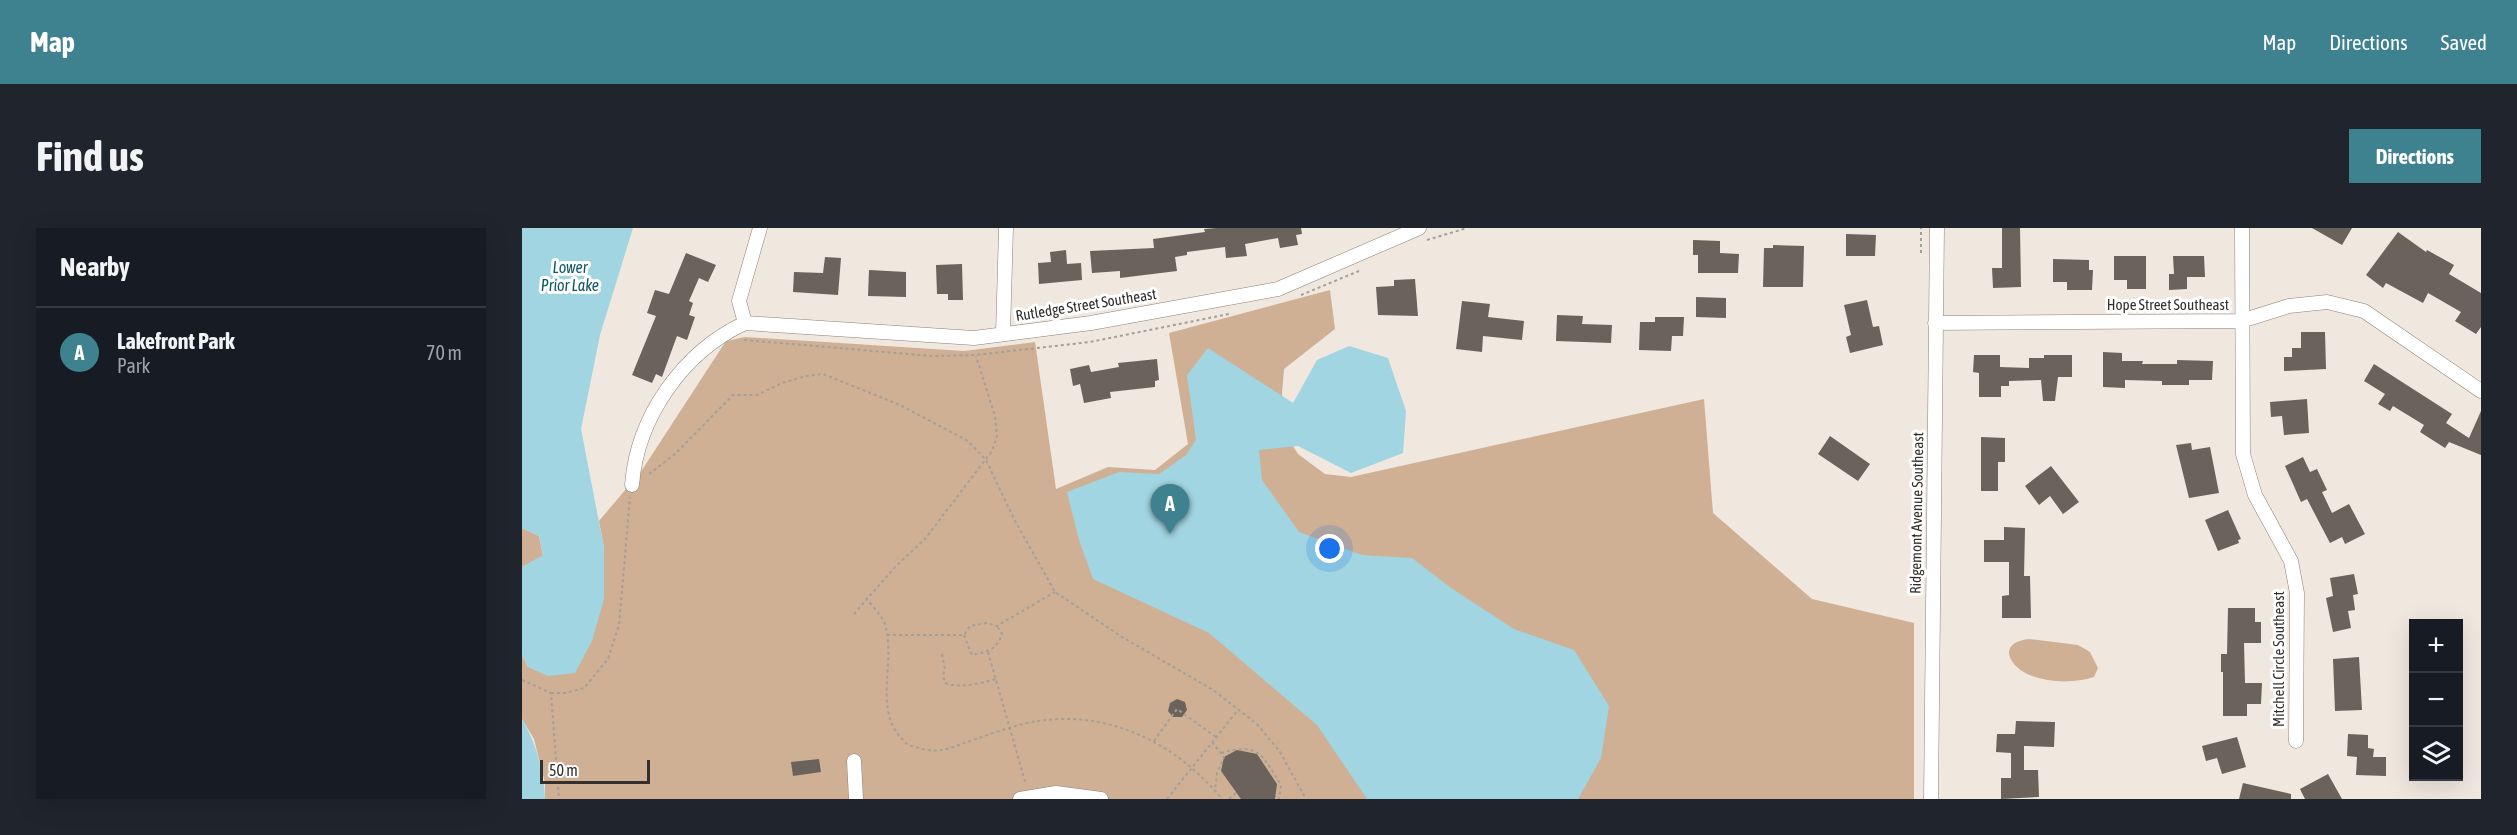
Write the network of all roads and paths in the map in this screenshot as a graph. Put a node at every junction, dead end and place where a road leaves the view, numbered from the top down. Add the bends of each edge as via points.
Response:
1 (760, 228) edge
2 (1006, 228) edge
3 (1419, 228) edge
4 (1937, 228) edge
5 (2242, 228) edge
6 (2241, 321) junction
7 (745, 323) junction
8 (1935, 323) junction
9 (1004, 334) junction
10 (974, 338) junction
11 (2481, 391) edge
12 (986, 460) junction
13 (632, 485) junction
14 (1055, 592) junction
15 (866, 598) junction
16 (854, 614) dead end
17 (997, 626) junction
18 (887, 635) junction
19 (964, 635) junction
20 (988, 652) junction
21 (942, 654) dead end
22 (996, 679) junction
23 (522, 680) edge
24 (552, 693) junction
25 (1238, 710) junction
26 (1010, 729) junction
27 (1216, 736) junction
28 (1154, 741) junction
29 (2296, 741) dead end
30 (1212, 742) junction
31 (1221, 753) junction
32 (854, 761) dead end
33 (1192, 768) junction
34 (1215, 790) junction
35 (1237, 792) dead end
36 (1025, 798) edge
37 (559, 799) edge
38 (856, 799) edge
39 (1101, 799) edge
40 (1167, 799) edge
41 (1222, 799) edge
42 (1229, 799) edge
43 (1279, 799) edge
44 (1306, 799) edge
45 (1931, 799) edge

1 - 7 street via 739,301
2 - 9 street
3 - 9 street, Rutledge Street Southeast via 1278,289 1091,323
4 - 8 street, Ridgemont Avenue Southeast
5 - 6 street, Mitchell Circle Southeast
6 - 8 street, Hope Street Southeast
6 - 11 street, Hope Street Southeast via 2289,306 2327,302 2364,311
6 - 29 street, Mitchell Circle Southeast via 2244,454 2255,495 2291,561 2297,593
7 - 10 street, Rutledge Street Southeast
7 - 13 street via 711,342 680,372 657,404 644,430 633,466
8 - 45 street, Ridgemont Avenue Southeast
9 - 10 street, Rutledge Street Southeast
10 - 12 path via 997,436
12 - 13 path via 968,441 900,405 823,374 782,383 757,394 733,394 675,454
12 - 14 path
12 - 15 path via 925,539
13 - 24 path via 619,626 608,659 584,688
14 - 17 path
14 - 25 path via 1213,690
15 - 16 path
15 - 18 path via 886,626
17 - 19 path via 986,622 970,626
17 - 20 path via 1002,634 999,644
18 - 19 path
18 - 26 path via 888,713 893,730 906,744 929,752 952,749
19 - 20 path via 972,656
20 - 22 path
21 - 22 path via 945,683 954,686
22 - 26 path
23 - 24 path
24 - 37 path
25 - 27 path
25 - 44 path via 1257,724 1280,752
26 - 28 path via 1038,721 1070,720 1107,724
26 - 36 path
27 - 28 path via 1177,710
27 - 30 path
28 - 33 path
30 - 31 path
30 - 33 path
31 - 34 path via 1224,757
31 - 43 path via 1241,747 1262,754 1281,785
32 - 38 street
33 - 34 path
33 - 40 path
34 - 41 path
35 - 42 path
36 - 39 street via 1056,793

